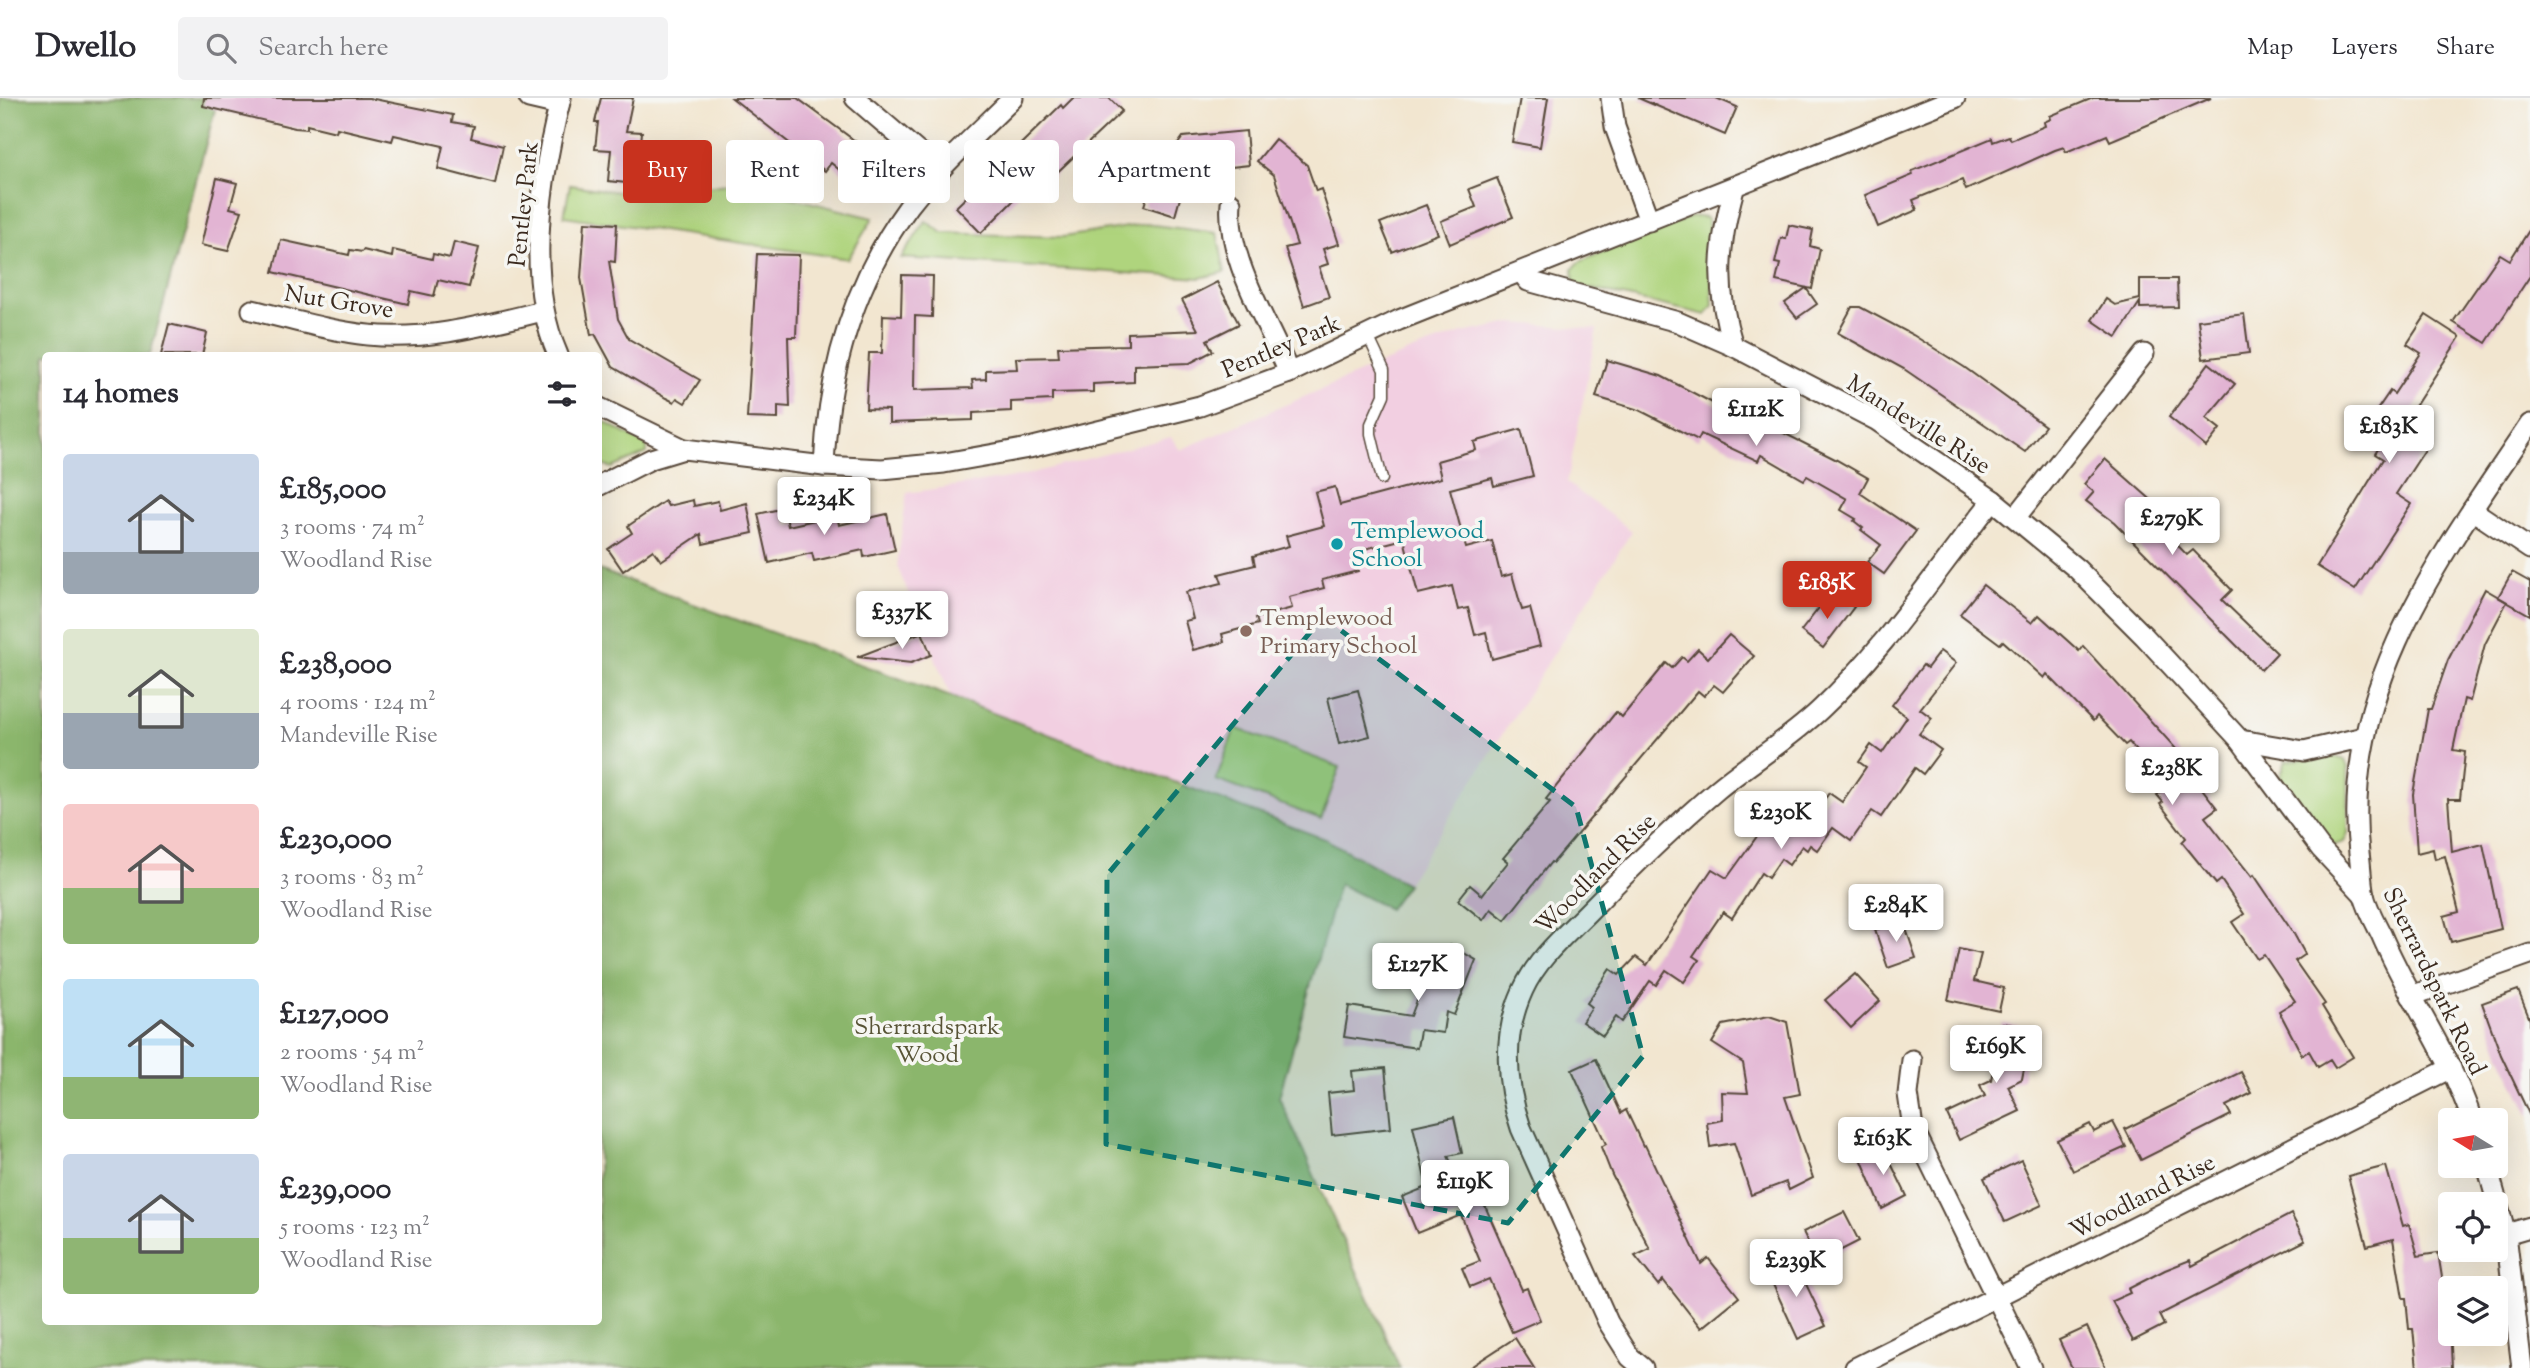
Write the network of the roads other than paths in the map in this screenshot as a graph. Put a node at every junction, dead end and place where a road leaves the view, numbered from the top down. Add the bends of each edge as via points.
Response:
1 (529, 98) edge
2 (855, 98) edge
3 (1013, 98) edge
4 (1611, 98) edge
5 (1955, 98) edge
6 (560, 102) edge
7 (1928, 103) edge
8 (904, 140) edge
9 (950, 161) edge
10 (1734, 188) junction
11 (912, 203) edge
12 (1231, 203) dead end
13 (1649, 221) junction
14 (1521, 272) junction
15 (252, 310) dead end
16 (543, 311) junction
17 (1368, 336) junction
18 (1733, 346) junction
19 (557, 352) edge
20 (2144, 354) dead end
21 (1289, 373) junction
22 (602, 409) edge
23 (2530, 424) edge
24 (684, 449) junction
25 (824, 466) junction
26 (1382, 479) dead end
27 (602, 484) edge
28 (1993, 499) junction
29 (2472, 510) junction
30 (2016, 517) junction
31 (2530, 549) edge
32 (2364, 737) junction
33 (2240, 740) junction
34 (2364, 895) junction
35 (2530, 954) edge
36 (2411, 996) junction
37 (1912, 1060) dead end
38 (2451, 1069) junction
39 (2467, 1108) edge
40 (2530, 1227) edge
41 (2508, 1233) edge
42 (2508, 1251) edge
43 (1997, 1297) junction
44 (1643, 1368) edge
45 (1855, 1368) edge
46 (2031, 1368) edge
47 (2522, 1368) edge

1 - 6 street
2 - 8 street
3 - 9 street
4 - 13 street via 1615,127
5 - 7 street, Pentley Park
6 - 16 street, Pentley Park via 541,228
7 - 10 street, Pentley Park
10 - 13 street, Pentley Park
10 - 18 street via 1719,263 1725,321
11 - 25 street via 862,284 845,331 830,398
12 - 21 street via 1241,269
13 - 14 street, Pentley Park
14 - 17 street, Pentley Park
14 - 18 street, Mandeville Rise via 1528,281 1678,322
15 - 16 street, Nut Grove via 367,335 413,337
16 - 19 street, Pentley Park
17 - 21 street, Pentley Park
17 - 26 lane via 1384,370 1384,395 1371,434
18 - 28 street, Mandeville Rise via 1876,420
20 - 30 street
21 - 25 street, Pentley Park via 1200,406 1029,448 883,469
22 - 24 street, Pentley Park
23 - 29 street, Sherrardspark Road
24 - 25 street, Pentley Park
24 - 27 street via 651,459
28 - 30 street, Mandeville Rise
28 - 44 street, Woodland Rise via 1855,676 1636,864 1559,941 1523,989 1510,1034 1510,1096 1608,1322 1630,1357
29 - 31 street
29 - 32 street, Sherrardspark Road via 2398,634
30 - 33 street, Mandeville Rise via 2077,569
32 - 33 street via 2304,751
32 - 34 street, Sherrardspark Road via 2356,789
33 - 34 street, Mandeville Rise via 2321,849
34 - 36 street, Sherrardspark Road
35 - 36 street
36 - 38 street, Sherrardspark Road
37 - 43 street via 1908,1094 1913,1128
38 - 39 street, Sherrardspark Road
38 - 43 street, Woodland Rise
40 - 41 street
42 - 47 street
43 - 45 street, Woodland Rise
43 - 46 street

